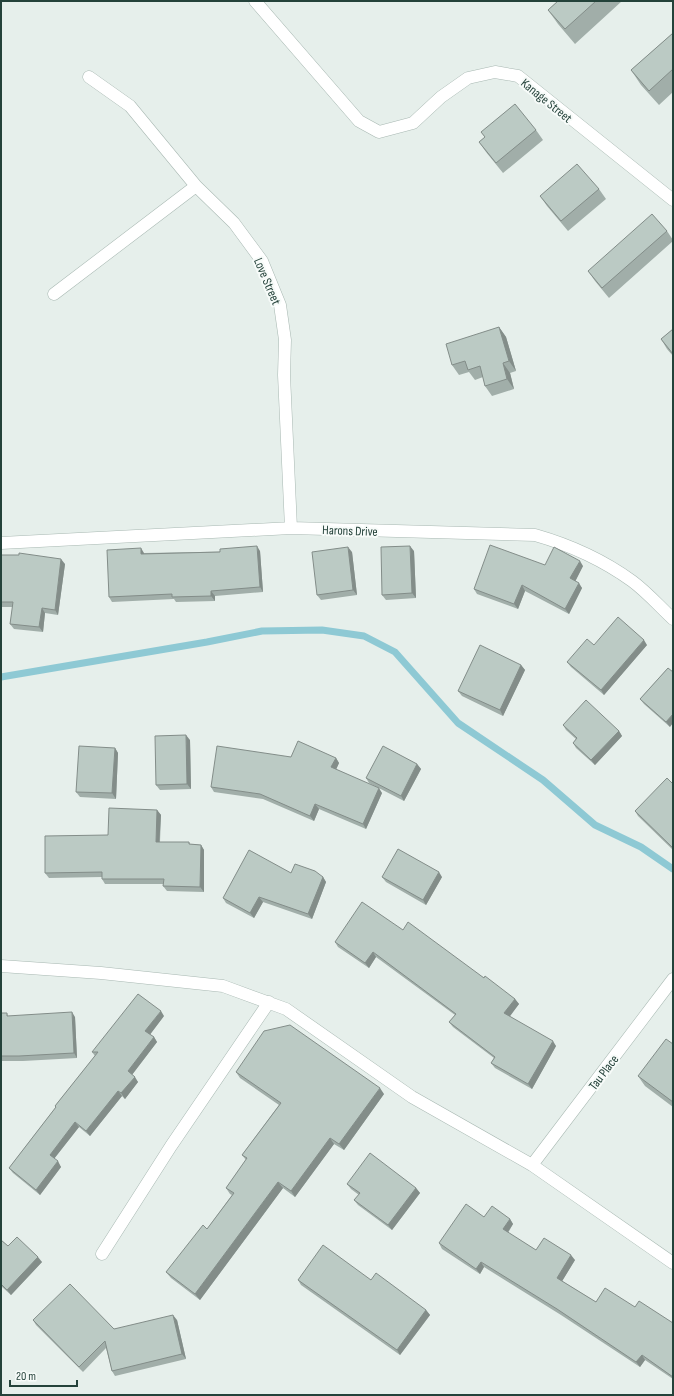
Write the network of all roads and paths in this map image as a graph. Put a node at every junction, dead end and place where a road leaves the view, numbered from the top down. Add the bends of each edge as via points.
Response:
1 (255, 1) edge
2 (89, 77) dead end
3 (196, 186) junction
4 (673, 200) edge
5 (54, 294) dead end
6 (291, 528) junction
7 (1, 543) edge
8 (673, 619) edge
9 (1, 966) edge
10 (673, 979) edge
11 (269, 1002) junction
12 (532, 1165) junction
13 (102, 1254) dead end
14 (673, 1263) edge

1 - 4 street, Kanage Street via 359,121 378,132 413,123 441,97 468,78 495,72 518,76
2 - 3 street, Love Street via 130,106
3 - 5 street
3 - 6 street, Love Street via 234,223 262,261 280,305 284,340
6 - 7 street, Harons Drive
6 - 8 street, Harons Drive via 535,535 568,544 614,569 634,582
9 - 11 street via 101,973 222,986
10 - 12 street, Tau Place
11 - 12 street via 286,1009 412,1097
11 - 13 street via 171,1146
12 - 14 street

